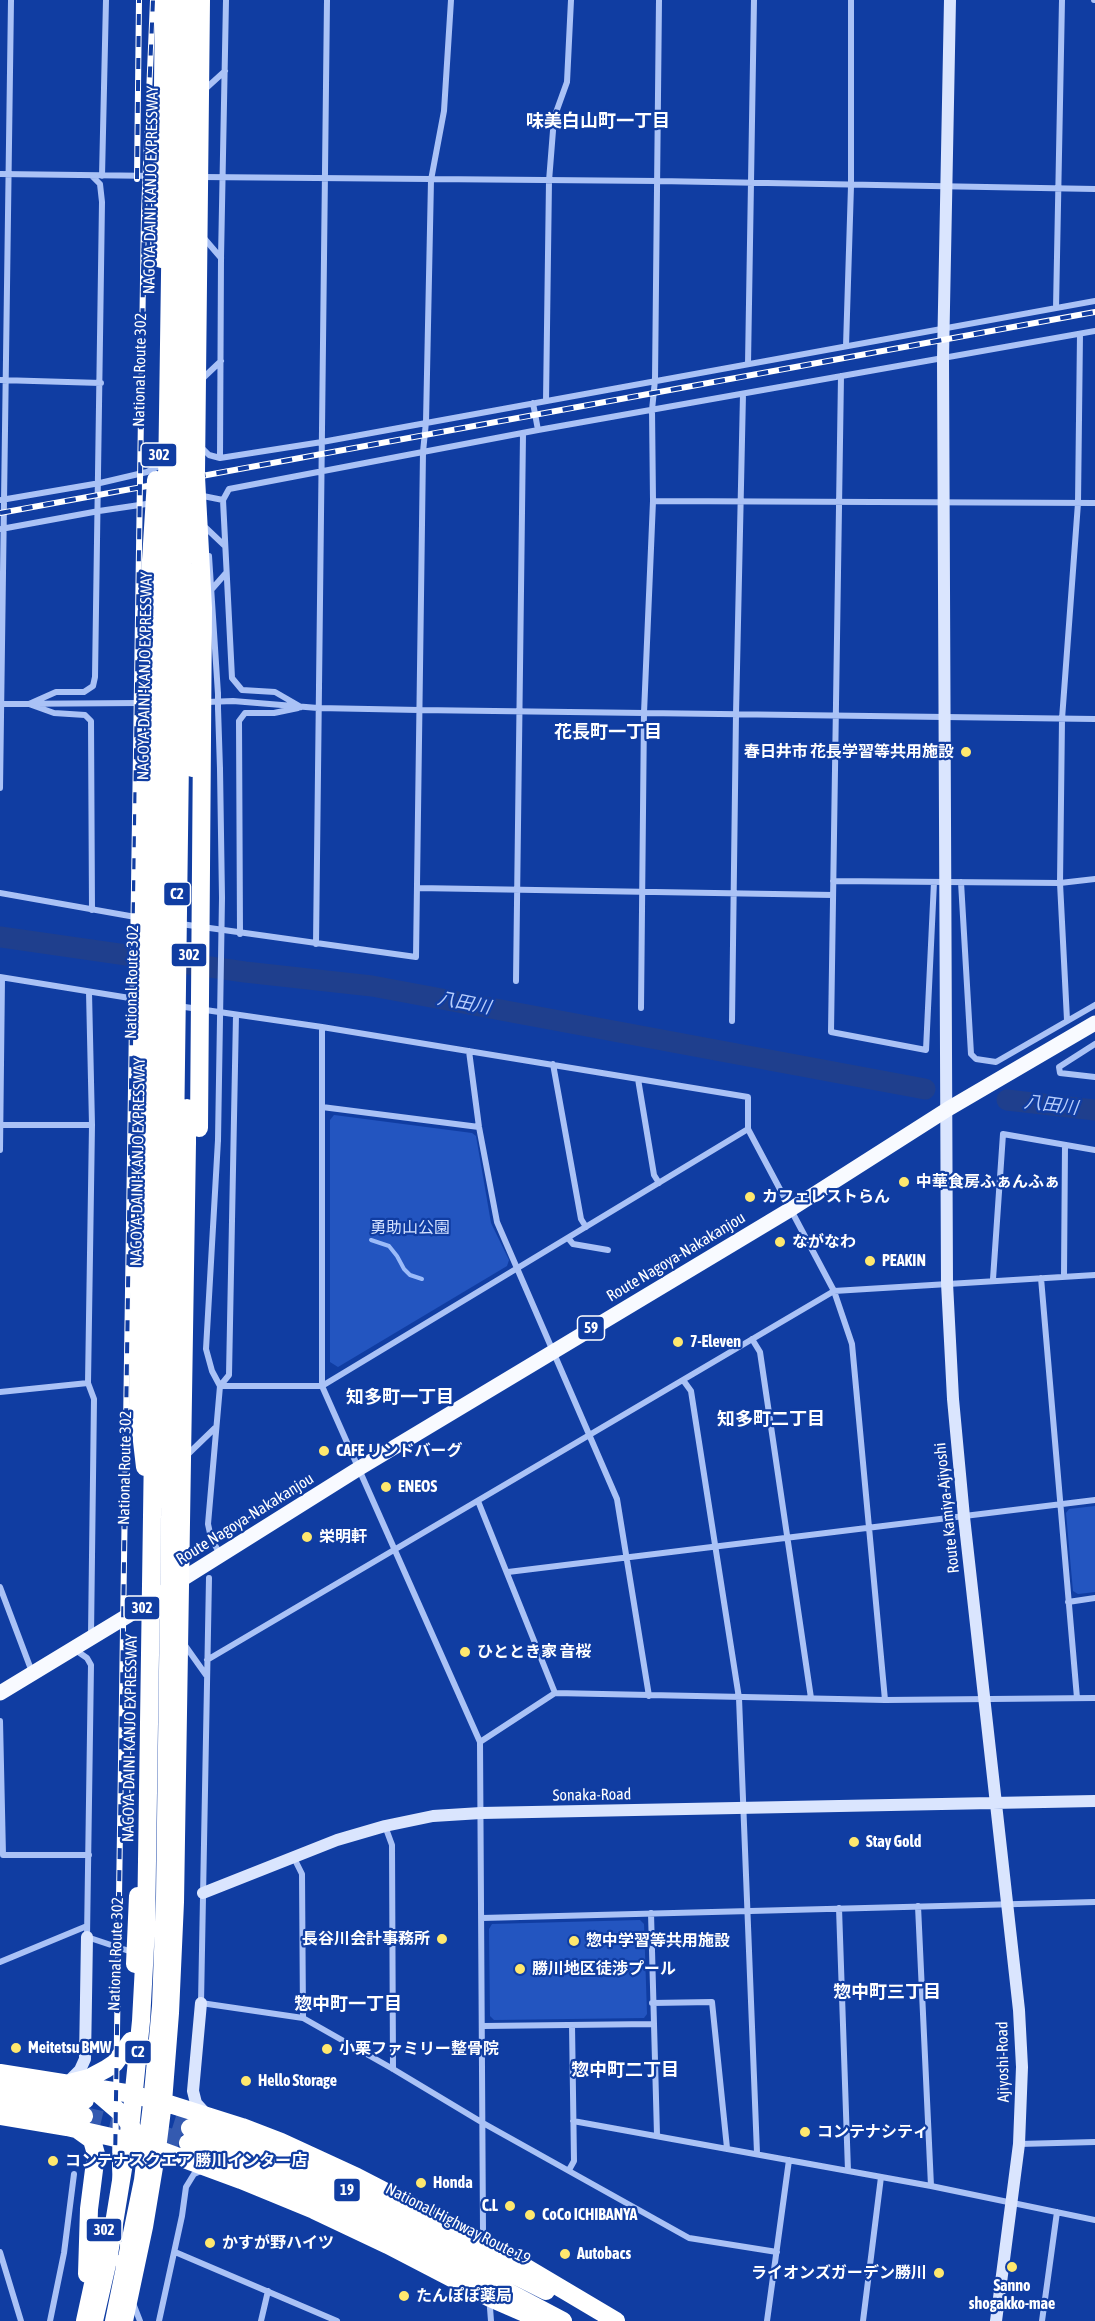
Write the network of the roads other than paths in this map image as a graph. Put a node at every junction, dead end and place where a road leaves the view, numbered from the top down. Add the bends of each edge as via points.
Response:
1 (11, 0) edge
2 (106, 0) edge
3 (164, 0) edge
4 (174, 0) edge
5 (190, 0) edge
6 (201, 0) edge
7 (226, 0) edge
8 (327, 0) edge
9 (452, 0) edge
10 (571, 0) edge
11 (660, 0) edge
12 (754, 0) edge
13 (850, 0) edge
14 (950, 0) edge
15 (1062, 0) edge
16 (225, 71) junction
17 (200, 94) junction
18 (0, 174) edge
19 (8, 174) junction
20 (92, 176) junction
21 (102, 176) junction
22 (162, 176) junction
23 (200, 177) junction
24 (224, 177) junction
25 (324, 178) junction
26 (431, 180) junction
27 (549, 181) junction
28 (658, 181) junction
29 (752, 183) junction
30 (851, 186) junction
31 (946, 187) junction
32 (1056, 189) junction
33 (1095, 189) edge
34 (199, 232) junction
35 (221, 258) junction
36 (1095, 300) edge
37 (1056, 308) junction
38 (944, 328) junction
39 (1095, 331) edge
40 (1080, 334) junction
41 (177, 343) junction
42 (846, 346) junction
43 (943, 358) junction
44 (220, 361) junction
45 (748, 364) junction
46 (841, 376) junction
47 (4, 380) edge
48 (655, 380) junction
49 (101, 382) junction
50 (197, 384) junction
51 (743, 394) junction
52 (546, 401) junction
53 (533, 403) junction
54 (652, 410) junction
55 (426, 422) junction
56 (538, 430) junction
57 (523, 434) junction
58 (196, 439) junction
59 (322, 442) junction
60 (423, 452) junction
61 (220, 458) junction
62 (159, 466) junction
63 (322, 471) junction
64 (100, 483) junction
65 (195, 495) junction
66 (2, 500) edge
67 (223, 500) junction
68 (653, 501) junction
69 (741, 501) junction
70 (839, 502) junction
71 (1078, 503) junction
72 (1095, 503) edge
73 (943, 504) junction
74 (159, 506) junction
75 (99, 511) junction
76 (206, 528) junction
77 (2, 529) edge
78 (207, 538) dead end
79 (225, 546) junction
80 (208, 548) dead end
81 (227, 573) junction
82 (212, 589) junction
83 (215, 629) junction
84 (193, 658) junction
85 (207, 702) dead end
86 (140, 703) dead end
87 (1, 704) edge
88 (29, 704) junction
89 (301, 707) junction
90 (318, 708) junction
91 (419, 710) junction
92 (520, 711) junction
93 (644, 713) junction
94 (736, 714) junction
95 (835, 715) junction
96 (944, 717) junction
97 (1062, 719) junction
98 (1095, 719) edge
99 (0, 788) edge
100 (1095, 879) edge
101 (833, 881) junction
102 (941, 882) junction
103 (961, 882) junction
104 (1060, 883) junction
105 (417, 888) junction
106 (518, 891) junction
107 (641, 892) junction
108 (0, 893) edge
109 (734, 894) junction
110 (833, 895) junction
111 (92, 910) junction
112 (152, 916) junction
113 (240, 934) junction
114 (316, 944) junction
115 (1, 977) edge
116 (516, 981) dead end
117 (89, 992) junction
118 (146, 1001) dead end
119 (157, 1003) dead end
120 (1095, 1005) edge
121 (641, 1008) dead end
122 (236, 1015) junction
123 (1067, 1020) junction
124 (732, 1021) dead end
125 (1095, 1023) edge
126 (322, 1027) junction
127 (1095, 1044) edge
128 (469, 1051) junction
129 (553, 1064) junction
130 (1095, 1077) edge
131 (638, 1079) junction
132 (322, 1107) junction
133 (948, 1109) junction
134 (145, 1123) junction
135 (0, 1125) edge
136 (92, 1125) junction
137 (479, 1127) junction
138 (748, 1129) junction
139 (1065, 1144) junction
140 (0, 1150) edge
141 (1095, 1150) edge
142 (659, 1183) junction
143 (791, 1209) junction
144 (586, 1227) junction
145 (568, 1238) junction
146 (608, 1250) dead end
147 (185, 1260) junction
148 (517, 1269) junction
149 (1095, 1275) edge
150 (1064, 1276) junction
151 (1041, 1278) junction
152 (993, 1280) junction
153 (947, 1283) junction
154 (834, 1291) junction
155 (752, 1339) junction
156 (553, 1351) junction
157 (684, 1380) junction
158 (88, 1383) junction
159 (220, 1386) junction
160 (322, 1386) junction
161 (0, 1392) edge
162 (216, 1425) junction
163 (590, 1434) junction
164 (183, 1459) junction
165 (358, 1469) junction
166 (1095, 1500) edge
167 (478, 1501) junction
168 (1059, 1506) junction
169 (964, 1517) junction
170 (869, 1529) junction
171 (788, 1539) junction
172 (716, 1548) junction
173 (394, 1551) junction
174 (221, 1555) junction
175 (626, 1559) junction
176 (508, 1572) junction
177 (209, 1578) dead end
178 (181, 1580) junction
179 (0, 1587) edge
180 (1095, 1598) edge
181 (1068, 1602) junction
182 (142, 1606) junction
183 (91, 1639) junction
184 (180, 1639) junction
185 (73, 1649) junction
186 (207, 1660) junction
187 (32, 1672) junction
188 (207, 1675) junction
189 (0, 1693) edge
190 (555, 1693) junction
191 (649, 1696) junction
192 (739, 1698) junction
193 (811, 1698) junction
194 (1077, 1698) junction
195 (1095, 1698) edge
196 (885, 1700) junction
197 (985, 1700) junction
198 (0, 1721) edge
199 (480, 1742) junction
200 (1095, 1801) edge
201 (995, 1803) junction
202 (744, 1808) junction
203 (481, 1813) junction
204 (385, 1826) junction
205 (2, 1855) edge
206 (89, 1855) junction
207 (294, 1857) junction
208 (203, 1893) junction
209 (1095, 1902) edge
210 (1006, 1904) junction
211 (918, 1906) junction
212 (839, 1908) junction
213 (747, 1910) junction
214 (651, 1913) junction
215 (482, 1918) junction
216 (87, 1932) junction
217 (136, 1958) junction
218 (0, 1962) edge
219 (201, 2003) junction
220 (652, 2003) junction
221 (303, 2018) junction
222 (652, 2024) junction
223 (572, 2025) junction
224 (483, 2026) junction
225 (131, 2041) junction
226 (167, 2065) junction
227 (393, 2069) junction
228 (0, 2073) edge
229 (65, 2083) junction
230 (0, 2086) edge
231 (126, 2093) junction
232 (0, 2102) edge
233 (83, 2108) junction
234 (186, 2109) junction
235 (162, 2111) junction
236 (123, 2115) junction
237 (208, 2115) junction
238 (0, 2116) edge
239 (573, 2121) junction
240 (483, 2123) junction
241 (657, 2135) junction
242 (140, 2138) junction
243 (1095, 2142) edge
244 (1018, 2145) junction
245 (727, 2148) junction
246 (757, 2153) junction
247 (789, 2160) junction
248 (204, 2166) junction
249 (569, 2170) junction
250 (848, 2171) junction
251 (74, 2174) dead end
252 (881, 2177) junction
253 (930, 2186) junction
254 (150, 2191) junction
255 (1012, 2203) junction
256 (1057, 2212) junction
257 (1095, 2220) edge
258 (483, 2237) junction
259 (0, 2252) edge
260 (175, 2252) junction
261 (777, 2252) junction
262 (268, 2291) junction
263 (130, 2294) junction
264 (490, 2303) junction
265 (21, 2321) edge
266 (50, 2321) edge
267 (85, 2321) edge
268 (94, 2321) edge
269 (114, 2321) edge
270 (124, 2321) edge
271 (140, 2321) edge
272 (159, 2321) edge
273 (261, 2321) edge
274 (337, 2321) edge
275 (491, 2321) edge
276 (543, 2321) edge
277 (563, 2321) edge
278 (607, 2321) edge
279 (616, 2321) edge
280 (767, 2321) edge
281 (863, 2321) edge
282 (996, 2321) edge
283 (1042, 2321) edge

1 - 19 street
2 - 21 street
3 - 22 highway, National Route 302 / 302
4 - 41 highway, NAGOYA-DAINI-KANJO EXPRESSWAY / C2, bridge
5 - 41 highway, NAGOYA-DAINI-KANJO EXPRESSWAY / C2, bridge
6 - 17 highway, National Route 302 / 302
7 - 16 street
8 - 25 street
9 - 26 street via 444,111
10 - 27 street via 567,82 554,118
11 - 28 street
12 - 29 street
13 - 30 street
14 - 31 street, Route Kamiya-Ajiyoshi
15 - 32 street
16 - 17 street
16 - 24 street
17 - 23 highway, National Route 302 / 302
18 - 19 street
19 - 20 street
19 - 47 street
20 - 21 street
20 - 49 street via 100,184 102,202
21 - 22 street
22 - 23 street
22 - 62 highway, National Route 302 / 302
23 - 24 street
23 - 34 highway, National Route 302 / 302
24 - 25 street
24 - 35 street
25 - 26 street
25 - 59 street
26 - 27 street
26 - 55 street
27 - 28 street
27 - 52 street
28 - 29 street
28 - 48 street
29 - 30 street
29 - 45 street
30 - 31 street
30 - 42 street
31 - 32 street
31 - 38 street, Route Kamiya-Ajiyoshi
32 - 33 street
32 - 37 street
34 - 35 street
34 - 50 highway, National Route 302 / 302
35 - 44 street
36 - 37 street
37 - 38 street
38 - 42 street
38 - 43 street, Route Kamiya-Ajiyoshi
39 - 40 street
40 - 43 street
40 - 71 street
41 - 134 highway, bridge via 153,516 148,608
41 - 147 highway, bridge via 204,608 199,1128
41 - 268 highway, NAGOYA-DAINI-KANJO EXPRESSWAY / C2, bridge via 146,1928 131,2120 116,2219
41 - 269 highway, NAGOYA-DAINI-KANJO EXPRESSWAY / C2, bridge via 162,1995 142,2180
42 - 45 street
43 - 46 street
43 - 73 street, Route Kamiya-Ajiyoshi
44 - 50 street
44 - 61 street
45 - 48 street
46 - 51 street
46 - 70 street
47 - 49 street
47 - 66 street
48 - 52 street
48 - 54 street
49 - 64 street
50 - 58 highway, National Route 302 / 302
51 - 54 street
51 - 69 street
52 - 53 street
53 - 55 street
53 - 56 street
54 - 56 street
54 - 68 street
55 - 59 street
55 - 60 street
56 - 57 street
57 - 60 street
57 - 92 street
58 - 61 street via 209,455
58 - 65 highway, National Route 302 / 302
59 - 61 street
59 - 63 street
60 - 63 street
60 - 91 street
62 - 64 street
62 - 74 highway, National Route 302 / 302
63 - 67 street via 232,488
63 - 90 street
64 - 66 street
64 - 75 street
65 - 67 street
65 - 76 street
65 - 84 highway, National Route 302 / 302
66 - 77 street
67 - 79 street
68 - 69 street
68 - 93 street
69 - 70 street
69 - 94 street
70 - 73 street
70 - 95 street
71 - 72 street
71 - 73 street
71 - 97 street
73 - 96 street, Route Kamiya-Ajiyoshi
74 - 75 street via 150,502
74 - 112 highway, National Route 302 / 302
75 - 77 street
75 - 88 street via 94,682 84,692 56,692
76 - 78 street
76 - 79 street
77 - 87 street
79 - 81 street
80 - 82 street
81 - 82 street
81 - 89 street via 234,683 246,691 275,692
82 - 83 street
83 - 84 street
83 - 159 street, bridge via 222,898 218,1140 206,1349
84 - 147 highway, National Route 302 / 302, bridge
85 - 89 street
86 - 88 street
87 - 88 street
87 - 99 street
88 - 111 street via 54,713 85,715 91,721
89 - 90 street
89 - 113 street via 274,713 245,713 238,721
90 - 91 street
90 - 114 street
91 - 92 street
91 - 105 street
92 - 93 street
92 - 106 street
93 - 94 street
93 - 107 street
94 - 95 street
94 - 109 street
95 - 96 street
95 - 101 street
96 - 97 street
96 - 102 street, Route Kamiya-Ajiyoshi
97 - 98 street
97 - 104 street
100 - 104 street
101 - 102 street
101 - 110 street
102 - 103 street
102 - 110 street via 926,1050 831,1032
102 - 133 street, Route Kamiya-Ajiyoshi
103 - 104 street
103 - 123 street via 971,1054 976,1059 996,1062
104 - 123 street
105 - 106 street
105 - 114 street via 416,957
106 - 107 street
106 - 116 street
107 - 109 street
107 - 121 street
108 - 111 street
109 - 110 street
109 - 124 street
111 - 112 street
112 - 113 street
112 - 134 highway, National Route 302 / 302
113 - 114 street
115 - 117 street
115 - 135 street
117 - 118 street
117 - 136 street
119 - 122 street
120 - 123 street
122 - 126 street
122 - 159 street via 229,1375
125 - 133 main road, Route Nagoya-Nakakanjou / 59
126 - 128 street
126 - 132 street
127 - 130 street via 1059,1067 1060,1073
128 - 129 street
128 - 137 street
129 - 131 street
129 - 144 street via 581,1219
131 - 138 street via 748,1097
131 - 142 street via 654,1174
132 - 137 street
132 - 160 street
133 - 143 main road, Route Nagoya-Nakakanjou / 59
133 - 153 street, Route Kamiya-Ajiyoshi
134 - 182 highway, National Route 302 / 302 via 138,1407 145,1467
135 - 136 street
135 - 140 street
136 - 158 street
137 - 148 street via 497,1222
138 - 142 street
138 - 143 street
139 - 141 street
139 - 150 street
139 - 152 street via 1002,1134
142 - 144 street
143 - 154 street
143 - 156 main road, Route Nagoya-Nakakanjou / 59
144 - 145 street
145 - 146 street via 573,1244
145 - 148 street
147 - 164 highway, National Route 302 / 302
148 - 156 street
148 - 160 street
149 - 150 street
150 - 151 street
151 - 152 street
151 - 168 street
152 - 153 street
153 - 154 street
153 - 169 street, Route Kamiya-Ajiyoshi
154 - 155 street
154 - 170 street via 852,1344
155 - 157 street
155 - 171 street via 760,1352
156 - 163 street
156 - 165 main road, Route Nagoya-Nakakanjou / 59
157 - 163 street
157 - 172 street via 691,1391
158 - 161 street
158 - 183 street via 94,1399
159 - 160 street
159 - 162 street
160 - 165 street
162 - 164 street
162 - 174 street via 208,1524
163 - 167 street
163 - 175 street via 617,1499
164 - 178 highway, National Route 302 / 302
165 - 173 street
165 - 174 main road, Route Nagoya-Nakakanjou / 59
166 - 168 street
167 - 173 street
167 - 176 street
168 - 169 street
168 - 181 street
169 - 170 street
169 - 197 street, Route Kamiya-Ajiyoshi
170 - 171 street
170 - 196 street
171 - 172 street
171 - 193 street
172 - 175 street
172 - 192 street
173 - 186 street
173 - 199 street
174 - 178 main road, Route Nagoya-Nakakanjou / 59
175 - 176 street
175 - 191 street
176 - 190 street
177 - 186 street
178 - 182 main road, Route Nagoya-Nakakanjou / 59
178 - 184 highway, National Route 302 / 302
179 - 187 street
180 - 181 street
181 - 194 street
182 - 183 main road, Route Nagoya-Nakakanjou / 59
182 - 217 highway, National Route 302 / 302
183 - 185 main road, Route Nagoya-Nakakanjou / 59
184 - 188 street
184 - 226 highway, National Route 302 / 302 via 174,1947
185 - 187 main road, Route Nagoya-Nakakanjou / 59
185 - 206 street via 91,1665
186 - 188 street
187 - 189 main road, Route Nagoya-Nakakanjou / 59
188 - 208 street
190 - 191 street
190 - 199 street
191 - 192 street
192 - 193 street
192 - 202 street
193 - 196 street
194 - 195 street
194 - 197 street
196 - 197 street
197 - 201 street, Route Kamiya-Ajiyoshi
198 - 205 street
199 - 203 street
200 - 201 street
201 - 202 street, Sonaka-Road
201 - 210 street, Ajiyoshi-Road
202 - 203 street, Sonaka-Road
202 - 213 street
203 - 204 street, Sonaka-Road via 434,1816
203 - 215 street
204 - 207 street, Sonaka-Road
204 - 227 street via 392,1845
205 - 206 street
206 - 216 street
207 - 208 street, Sonaka-Road
207 - 221 street via 302,1874
208 - 219 street
209 - 210 street
210 - 211 street
210 - 244 street, Ajiyoshi-Road via 1022,2067
211 - 212 street
211 - 253 street
212 - 213 street
212 - 250 street
213 - 214 street
213 - 246 street
214 - 215 street
214 - 220 street
215 - 224 street
216 - 217 street via 132,1952
216 - 218 street
216 - 229 street via 85,2059 80,2070
217 - 225 highway, National Route 302 / 302
219 - 221 street
219 - 237 street via 193,2091 196,2103
220 - 222 street
220 - 245 street via 712,2002
221 - 227 street
222 - 223 street
222 - 241 street
223 - 224 street
223 - 239 street
224 - 240 street
225 - 229 highway via 106,2069 89,2078
225 - 231 highway, National Route 302 / 302
226 - 234 highway via 173,2093
226 - 235 highway, National Route 302 / 302
227 - 240 street
228 - 229 highway
229 - 233 highway
230 - 233 highway
231 - 233 highway
231 - 235 highway
231 - 236 highway, National Route 302 / 302
231 - 242 highway
232 - 233 highway
233 - 236 highway via 105,2097
233 - 238 highway
233 - 242 highway
233 - 267 highway via 96,2154 89,2210
234 - 235 highway
234 - 237 highway
235 - 242 highway, National Route 302 / 302
235 - 242 highway
236 - 242 highway, National Route 302 / 302
237 - 258 highway via 316,2157
239 - 241 street
239 - 249 street via 574,2161
240 - 249 street
240 - 258 street
241 - 245 street
242 - 248 highway
242 - 254 highway, National Route 302 / 302
242 - 267 highway, National Route 302 / 302 via 100,2251
243 - 244 street
244 - 255 street, Ajiyoshi-Road
245 - 246 street
246 - 247 street
247 - 250 street
247 - 261 street
248 - 254 highway via 184,2163 167,2169
248 - 260 street via 186,2187
248 - 264 highway via 388,2245
249 - 261 street via 689,2238
250 - 252 street
251 - 266 street
252 - 253 street
252 - 281 street
253 - 255 street
254 - 263 highway, National Route 302 / 302
255 - 256 street
255 - 282 street, Ajiyoshi-Road
256 - 257 street
256 - 283 street
258 - 279 highway
259 - 265 street
260 - 262 street
260 - 272 street
261 - 280 street
262 - 273 street
262 - 274 street
263 - 270 highway, National Route 302 / 302
263 - 271 street
264 - 275 street
264 - 276 highway
277 - 278 highway, National Highway Route 19 / 19 via 345,2206 189,2135 265,2154 346,2190

